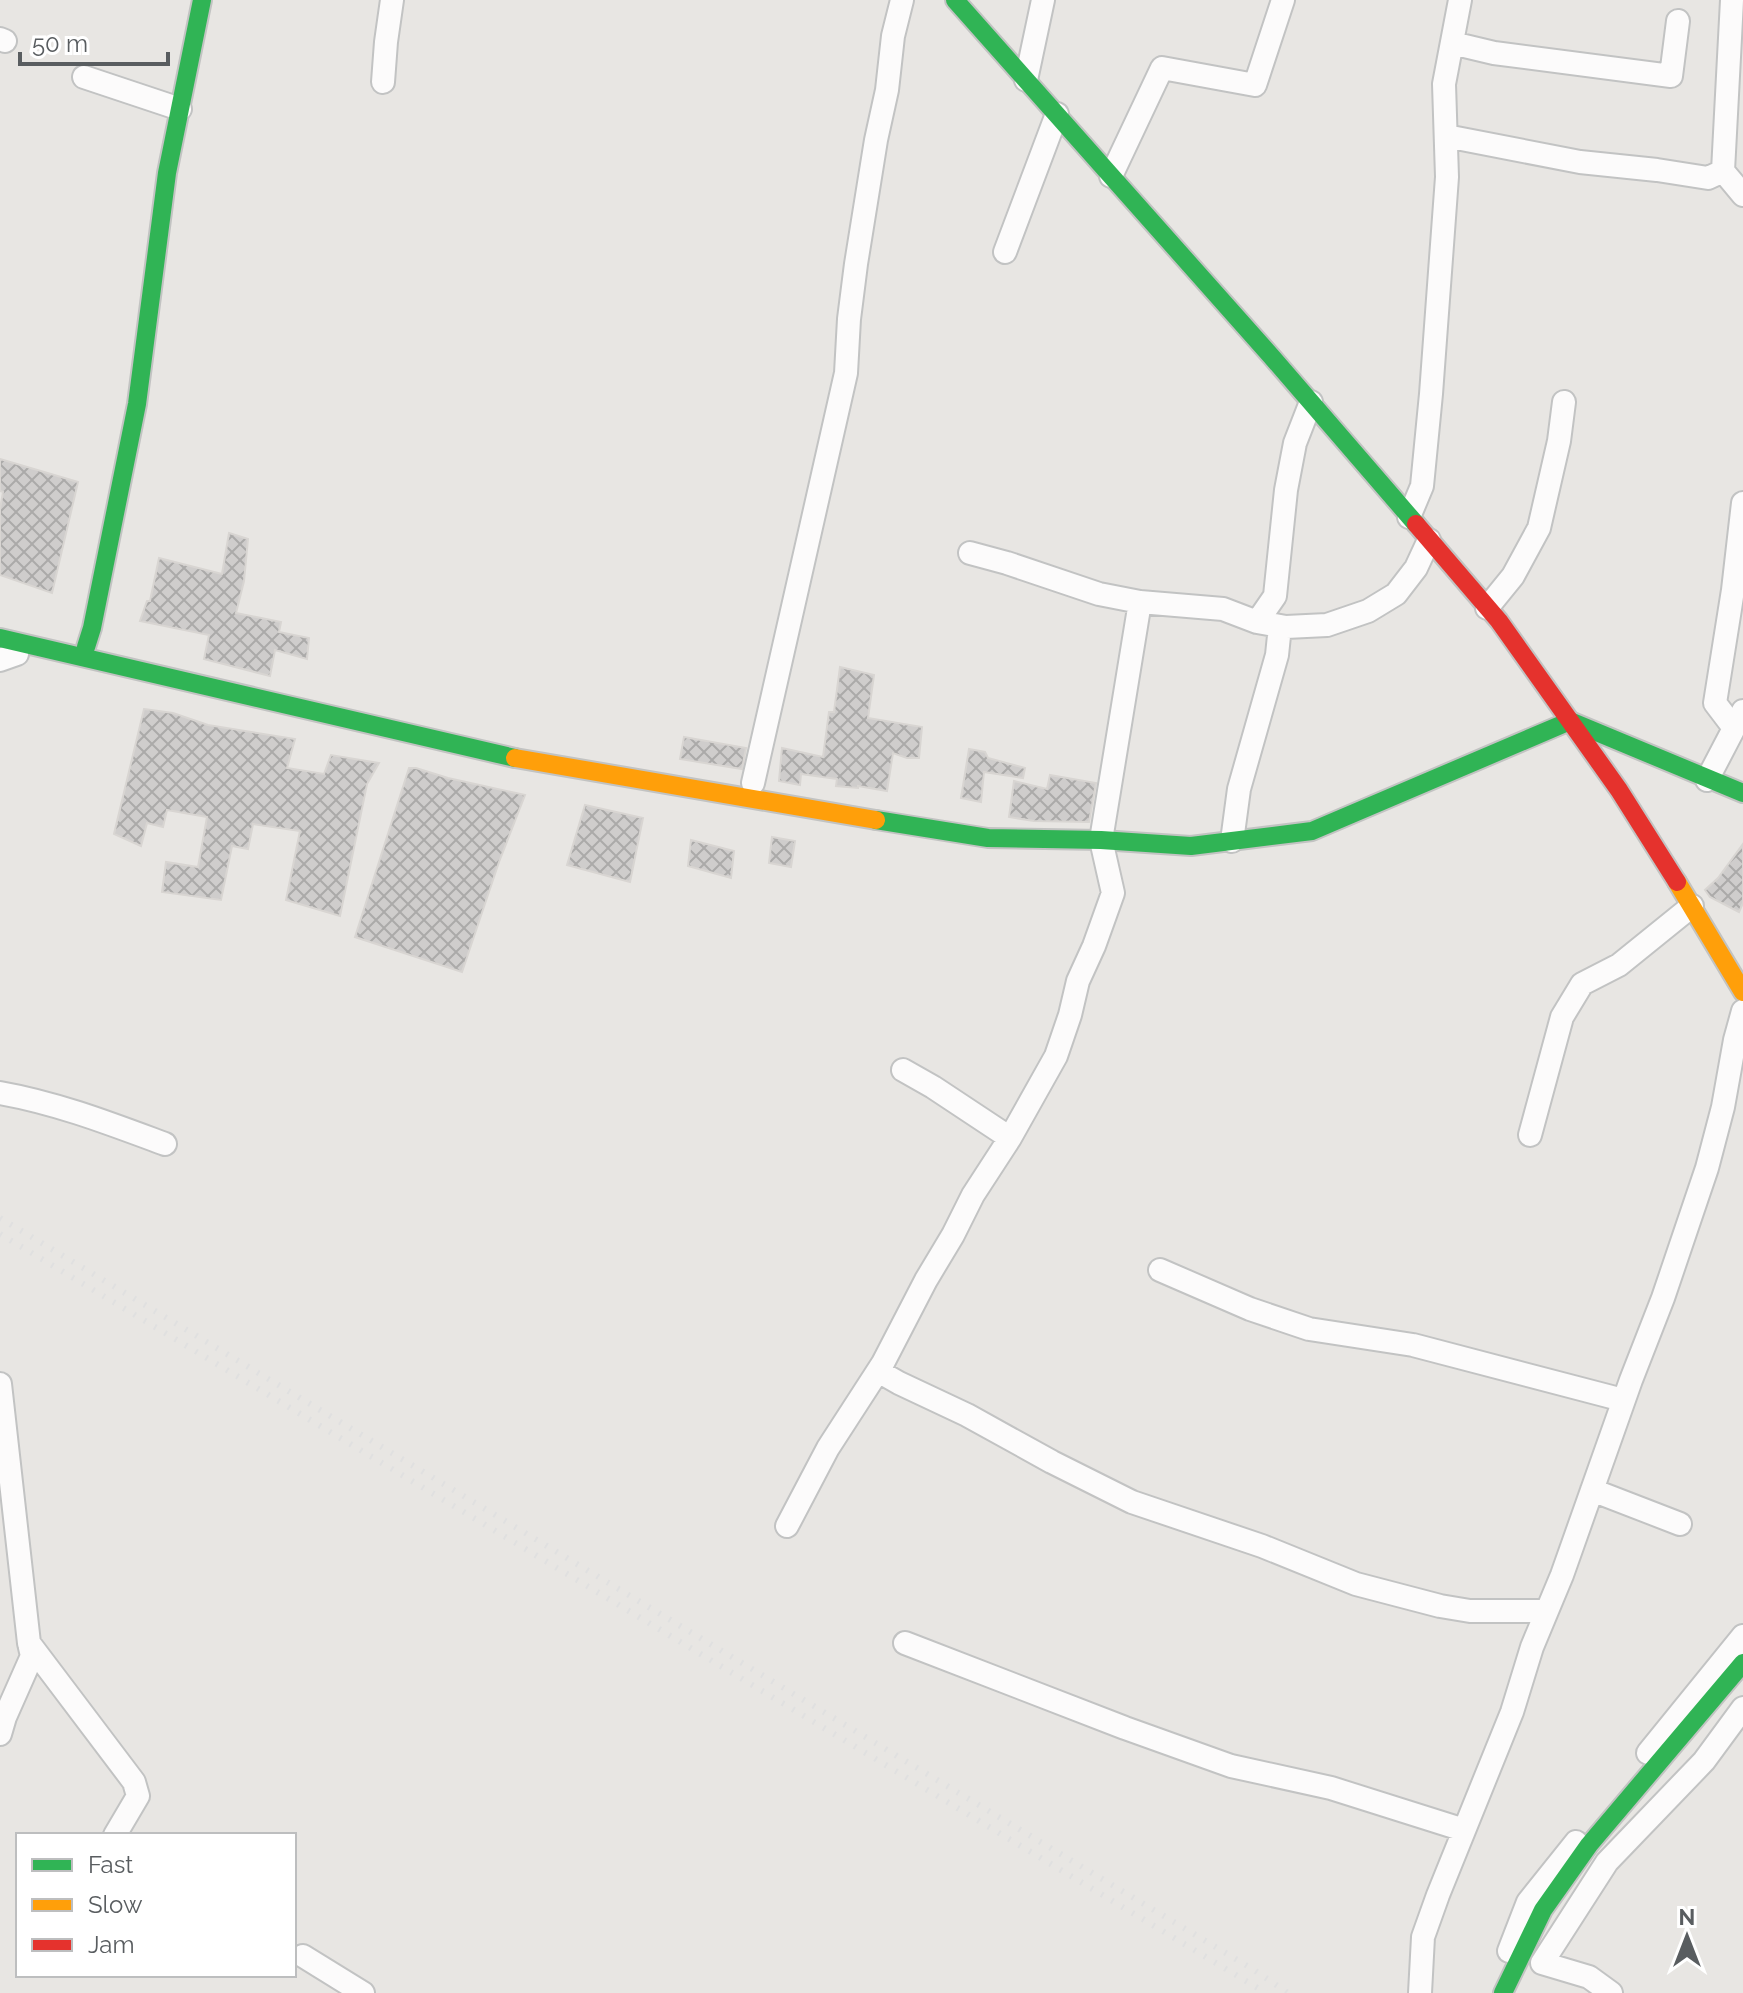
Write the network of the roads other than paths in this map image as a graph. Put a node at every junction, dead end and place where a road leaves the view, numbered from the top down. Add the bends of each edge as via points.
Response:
1 (202, 0) edge
2 (392, 0) edge
3 (902, 0) edge
4 (955, 0) edge
5 (1043, 0) edge
6 (1283, 0) edge
7 (1460, 0) edge
8 (1732, 0) edge
9 (1678, 21) dead end
10 (1452, 43) junction
11 (84, 77) dead end
12 (1026, 80) junction
13 (383, 82) dead end
14 (180, 109) junction
15 (1057, 114) junction
16 (1446, 136) junction
17 (1723, 171) junction
18 (1111, 176) junction
19 (1743, 195) edge
20 (1005, 252) dead end
21 (1311, 402) junction
22 (1564, 402) dead end
23 (1743, 503) edge
24 (1409, 517) junction
25 (1429, 540) junction
26 (970, 553) dead end
27 (1140, 602) junction
28 (1487, 608) junction
29 (1257, 622) junction
30 (0, 626) edge
31 (1280, 626) junction
32 (86, 647) junction
33 (5, 648) edge
34 (1738, 720) edge
35 (1570, 721) junction
36 (1707, 780) junction
37 (753, 783) junction
38 (1743, 793) edge
39 (886, 822) junction
40 (1101, 840) junction
41 (1232, 841) junction
42 (1692, 906) junction
43 (1743, 992) edge
44 (1743, 1011) edge
45 (903, 1070) dead end
46 (0, 1093) edge
47 (1530, 1135) dead end
48 (1010, 1138) junction
49 (165, 1144) dead end
50 (1160, 1270) dead end
51 (878, 1371) junction
52 (0, 1384) edge
53 (1623, 1400) junction
54 (1592, 1490) junction
55 (1680, 1524) dead end
56 (787, 1526) dead end
57 (1547, 1611) junction
58 (1743, 1636) edge
59 (29, 1643) junction
60 (905, 1643) dead end
61 (1743, 1663) edge
62 (1743, 1708) edge
63 (0, 1734) edge
64 (1464, 1830) junction
65 (116, 1833) edge
66 (303, 1956) dead end
67 (363, 1993) edge
68 (1420, 1993) edge
69 (1492, 1993) edge
70 (1503, 1993) edge
71 (1611, 1993) edge

1 - 14 main road
2 - 13 street
3 - 37 street via 858,250 846,373
4 - 12 main road
5 - 12 street
6 - 18 street via 1255,85 1162,68
7 - 10 street
8 - 17 street
9 - 10 street via 1671,76
10 - 16 street via 1444,84
11 - 14 street
12 - 15 main road
14 - 32 main road via 137,404
15 - 18 main road
15 - 20 street
16 - 17 street via 1580,162 1708,178
16 - 24 street via 1431,394 1422,486
17 - 19 street
18 - 21 main road
21 - 24 main road
21 - 29 street via 1295,443 1286,490 1275,596
22 - 28 street via 1539,528 1513,576
23 - 34 street via 1715,703
24 - 25 main road
25 - 28 main road
25 - 31 street via 1396,594 1368,611 1327,625
26 - 27 street
27 - 29 street via 1223,609
27 - 40 street
28 - 35 main road
29 - 31 street
30 - 32 main road
31 - 41 street via 1277,655 1239,789
32 - 37 main road via 548,753
33 - 39 main road via 538,763
34 - 36 street
35 - 36 main road
35 - 41 main road via 1312,831
35 - 42 main road
36 - 38 main road
37 - 39 main road via 869,806
39 - 40 main road via 988,838
40 - 41 main road via 1191,846
40 - 48 street via 1113,893 1056,1056
42 - 43 main road
42 - 47 street via 1619,965 1582,984 1562,1017
44 - 53 street via 1707,1168
45 - 48 street
46 - 49 street via 31,1098
48 - 51 street via 973,1195
50 - 53 street via 1309,1329 1413,1345
51 - 56 street via 828,1448
51 - 57 street via 1132,1502 1356,1584 1470,1611
52 - 59 street
53 - 54 street
54 - 55 street
54 - 57 street
57 - 64 street
58 - 69 street via 1535,1891
59 - 63 street via 32,1656
59 - 65 street via 134,1782 138,1796
60 - 64 street via 1231,1766 1331,1788
61 - 70 main road via 1589,1845 1543,1910
62 - 71 street via 1704,1761 1607,1862 1542,1963 1589,1977
64 - 68 street via 1423,1937
66 - 67 street

